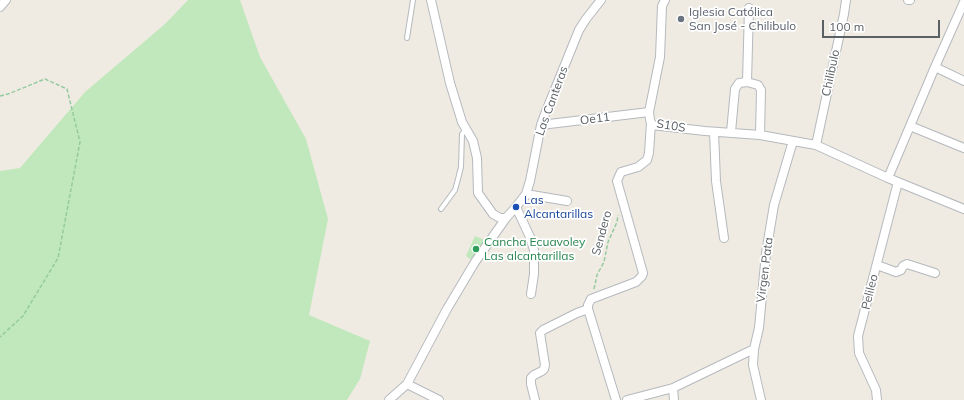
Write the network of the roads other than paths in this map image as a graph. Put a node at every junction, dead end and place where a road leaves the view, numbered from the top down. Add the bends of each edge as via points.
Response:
1 (6, 0) edge
2 (413, 0) edge
3 (431, 0) edge
4 (601, 0) edge
5 (665, 0) edge
6 (846, 0) edge
7 (964, 1) edge
8 (0, 7) edge
9 (749, 8) dead end
10 (407, 38) dead end
11 (935, 66) junction
12 (964, 81) edge
13 (747, 82) junction
14 (649, 112) junction
15 (651, 123) junction
16 (541, 125) junction
17 (910, 126) junction
18 (466, 129) junction
19 (714, 132) junction
20 (731, 132) junction
21 (760, 135) junction
22 (793, 141) junction
23 (816, 145) junction
24 (964, 148) edge
25 (888, 178) junction
26 (898, 182) junction
27 (526, 194) junction
28 (567, 201) dead end
29 (516, 207) junction
30 (441, 209) dead end
31 (964, 209) edge
32 (506, 218) junction
33 (724, 238) dead end
34 (876, 265) junction
35 (935, 273) dead end
36 (531, 294) dead end
37 (588, 309) junction
38 (754, 349) junction
39 (407, 384) junction
40 (672, 388) junction
41 (389, 400) edge
42 (439, 400) edge
43 (535, 400) edge
44 (616, 400) edge
45 (627, 400) edge
46 (674, 400) edge
47 (761, 400) edge
48 (877, 400) edge

1 - 8 street
2 - 10 lane
3 - 18 street via 450,83
4 - 16 street, Las Canteras via 579,30
5 - 14 street, S10S via 662,6 660,57
6 - 23 street, Chilibulo
7 - 11 street
9 - 13 street
11 - 12 street
11 - 17 street
13 - 20 street via 741,82 736,87
13 - 21 street via 758,85 761,90
14 - 15 street, S10S
14 - 16 street, Oe11
15 - 19 street, S10S
15 - 37 street via 647,160 638,167 621,172 617,181 642,276 636,282 591,299 588,302
16 - 27 street, Las Canteras
17 - 24 street
17 - 25 street
18 - 30 lane via 462,134 460,167 455,190
18 - 32 street via 473,141 477,158 478,193 493,214
19 - 20 street, S10S
19 - 33 street via 716,181
20 - 21 street, S10S
21 - 22 street, S10S
22 - 23 street, S10S
22 - 38 street, Virgen Pata via 774,205 766,253 759,328
23 - 25 street, S10S
25 - 26 street, S10S
26 - 31 street, S10S
26 - 34 street, Pelileo
27 - 28 street
27 - 29 street, Las Canteras
29 - 32 street, Las Canteras
29 - 36 street via 534,250
32 - 39 street, Las Canteras via 475,262
34 - 35 street via 896,272 908,264
34 - 48 street, Pelileo via 858,336 859,353 876,390
37 - 43 street via 540,333 545,365 544,369 531,378
37 - 44 street
38 - 40 street
38 - 47 street, Virgen Pata via 753,365
39 - 41 street
39 - 42 street
40 - 45 street
40 - 46 street

